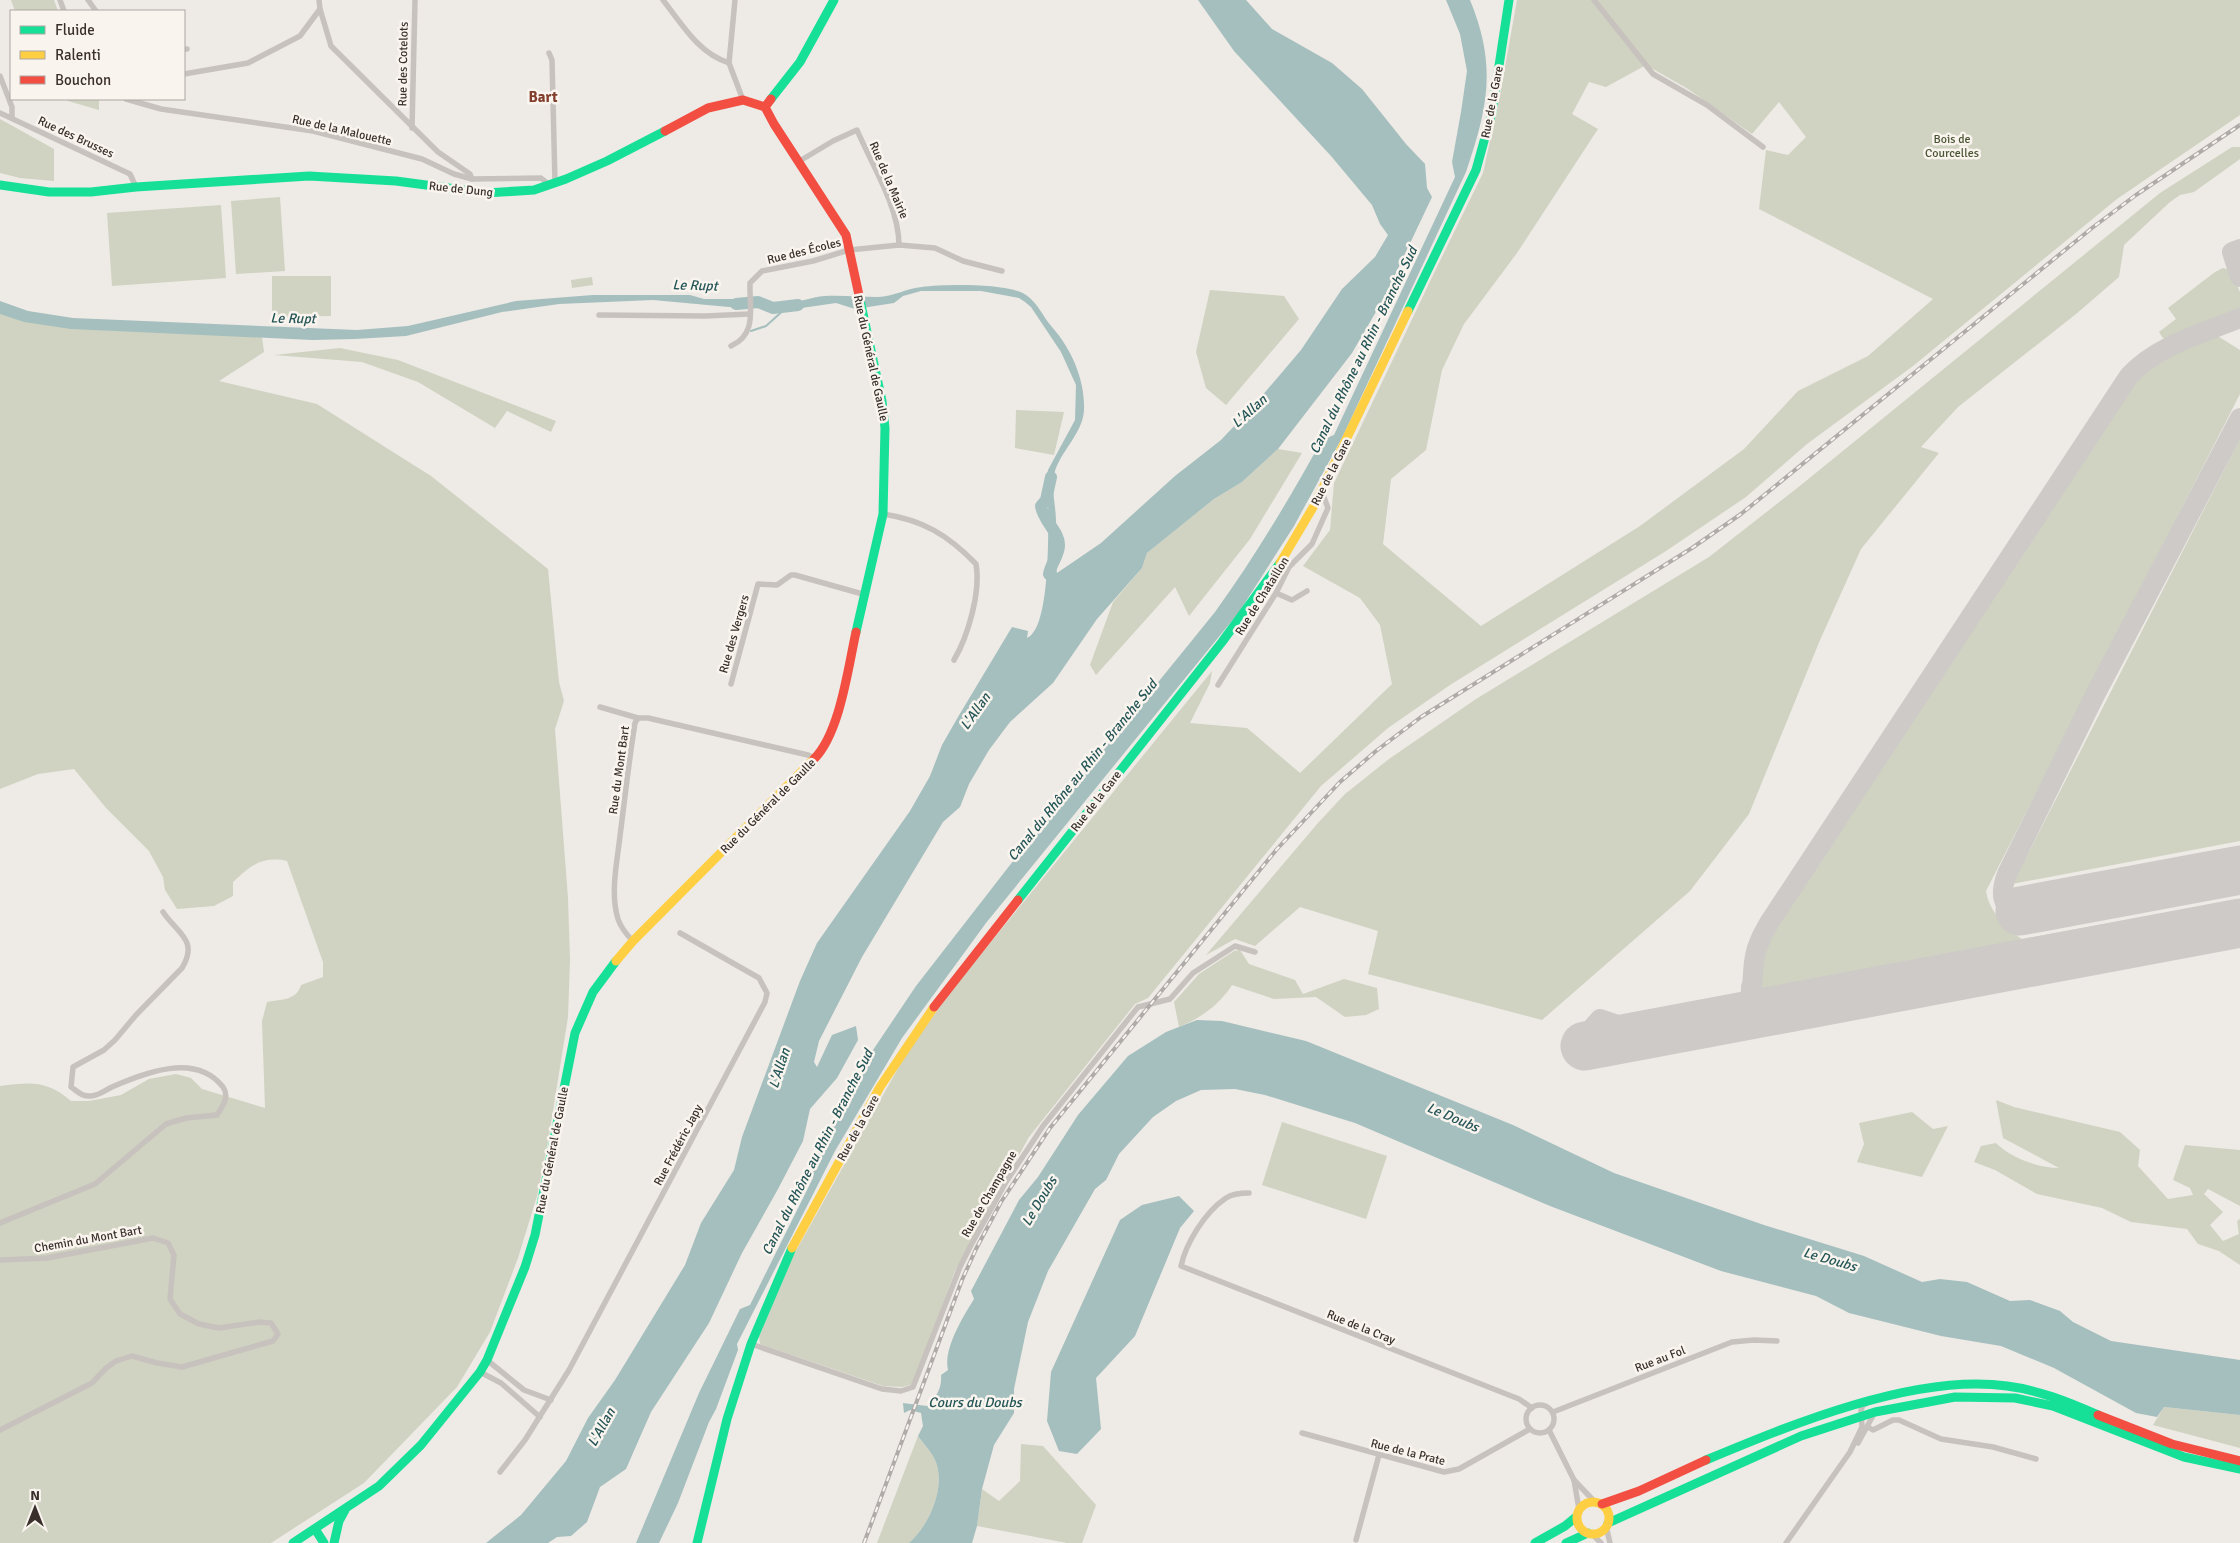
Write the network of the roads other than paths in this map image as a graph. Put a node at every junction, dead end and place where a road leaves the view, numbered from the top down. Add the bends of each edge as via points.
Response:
1 (319, 0) edge
2 (415, 0) edge
3 (663, 0) edge
4 (735, 0) edge
5 (834, 0) edge
6 (1509, 0) edge
7 (1594, 0) edge
8 (320, 8) junction
9 (548, 52) dead end
10 (729, 63) junction
11 (185, 74) edge
12 (0, 76) edge
13 (130, 100) edge
14 (742, 100) junction
15 (765, 106) junction
16 (0, 113) edge
17 (12, 118) junction
18 (412, 128) junction
19 (1763, 147) dead end
20 (798, 162) junction
21 (472, 179) junction
22 (551, 183) junction
23 (0, 186) edge
24 (136, 186) junction
25 (899, 245) junction
26 (849, 250) junction
27 (1002, 271) dead end
28 (750, 311) junction
29 (599, 315) dead end
30 (731, 346) dead end
31 (1322, 492) junction
32 (883, 514) junction
33 (1279, 565) junction
34 (1289, 568) junction
35 (1307, 591) dead end
36 (1276, 593) junction
37 (866, 595) junction
38 (954, 660) dead end
39 (730, 684) dead end
40 (1218, 685) dead end
41 (600, 707) dead end
42 (638, 718) junction
43 (815, 759) junction
44 (163, 912) dead end
45 (680, 933) dead end
46 (633, 941) junction
47 (1255, 952) dead end
48 (1248, 1193) dead end
49 (0, 1223) edge
50 (0, 1260) edge
51 (1777, 1342) dead end
52 (751, 1344) junction
53 (487, 1360) junction
54 (480, 1372) junction
55 (1912, 1392) junction
56 (551, 1400) junction
57 (1532, 1408) junction
58 (1553, 1412) junction
59 (1875, 1412) junction
60 (540, 1417) junction
61 (1861, 1417) junction
62 (1868, 1427) junction
63 (1530, 1429) junction
64 (0, 1430) edge
65 (1549, 1430) junction
66 (1302, 1433) dead end
67 (1850, 1452) junction
68 (1378, 1456) junction
69 (2036, 1459) dead end
70 (2240, 1461) edge
71 (2240, 1469) edge
72 (500, 1472) dead end
73 (1574, 1480) junction
74 (1598, 1503) junction
75 (346, 1508) junction
76 (1578, 1513) junction
77 (1607, 1524) junction
78 (315, 1529) junction
79 (1590, 1533) junction
80 (1356, 1540) dead end
81 (293, 1543) edge
82 (324, 1543) edge
83 (334, 1543) edge
84 (697, 1543) edge
85 (1535, 1543) edge
86 (1566, 1543) edge
87 (1601, 1543) edge
88 (1610, 1543) edge
89 (1786, 1543) edge

1 - 8 street
2 - 18 street, Rue des Cotelots
3 - 10 street via 697,44 715,58
4 - 10 street
5 - 15 main road via 800,62
6 - 31 main road, Rue de la Gare via 1492,112 1476,170
7 - 19 street via 1653,74 1707,105
8 - 11 street via 300,36 248,63
8 - 18 street via 331,46
9 - 22 street via 552,60
10 - 14 street
12 - 17 street via 12,107
13 - 21 street, Rue de la Malouette via 161,109 313,131 422,159
14 - 15 main road, Rue de Dung
14 - 22 main road, Rue de Dung via 708,108 607,161
15 - 20 main road, Rue du Général de Gaulle
16 - 17 street, Rue des Brusses
17 - 24 street, Rue des Brusses via 130,174
18 - 21 street via 438,152 470,174
20 - 25 street, Rue de la Mairie via 857,130 894,211
20 - 26 main road, Rue du Général de Gaulle via 834,212 846,235
21 - 22 street, Rue de la Malouette via 541,178
22 - 24 main road, Rue de Dung via 534,190 486,193 396,181 309,176
23 - 24 main road, Rue de Dung via 49,192 91,192
25 - 26 street
25 - 27 street via 935,248 964,261
26 - 28 street, Rue des Écoles via 762,271 750,283
26 - 32 main road, Rue du Général de Gaulle via 882,401 885,428
28 - 29 street via 705,316
28 - 30 street, Rue des Écoles via 747,335
31 - 33 main road, Rue de la Gare
31 - 34 street, Rue de Chataillon via 1328,508 1326,516 1312,544
32 - 37 main road, Rue du Général de Gaulle
32 - 38 street via 925,524 976,564 978,574 970,618
33 - 34 street
33 - 52 main road, Rue de la Gare via 921,1024 880,1087 796,1238
34 - 36 street, Rue de Chataillon
35 - 36 street via 1292,600
36 - 40 street, Rue de Chataillon
37 - 39 street, Rue des Vergers via 795,575 777,585 758,584
37 - 43 main road, Rue du Général de Gaulle via 838,714
41 - 42 street
42 - 43 street, Rue du Mont Bart
42 - 46 street, Rue du Mont Bart via 615,880 618,921
43 - 46 main road, Rue du Général de Gaulle
44 - 49 street via 187,941 190,950 187,959 104,1050 73,1068 71,1086 82,1095 93,1097 138,1076 170,1068 195,1069 215,1079 225,1090 225,1103 217,1115 166,1124 95,1184
45 - 56 street, Rue Frédéric Japy via 759,978 766,993 765,1002
46 - 53 main road, Rue du Général de Gaulle via 597,986 575,1033 535,1235 526,1268
47 - 52 street, Rue de Champagne via 1235,946 1193,973 1170,999 1138,1007 1068,1093 1006,1182 970,1247 913,1387 882,1389
48 - 57 street, Rue de la Cray via 1230,1196 1213,1210 1188,1242 1181,1266 1519,1399
50 - 64 street, Chemin du Mont Bart via 47,1258 152,1238 168,1243 174,1255 170,1299 180,1314 199,1324 219,1328 272,1323 278,1334 273,1341 182,1366 132,1356 116,1361 92,1383
51 - 58 street, Rue au Fol via 1732,1342
52 - 84 main road, Rue de la Gare via 728,1419
53 - 54 main road, Rue du Général de Gaulle
53 - 56 street via 524,1390
54 - 60 street via 500,1383
54 - 75 main road, Rue du Général de Gaulle via 421,1445 378,1486
55 - 61 street via 1863,1406
55 - 70 main road via 1958,1384 2009,1386 2045,1395 2163,1441
55 - 74 main road via 1859,1402 1797,1423 1616,1500
56 - 60 street, Rue Frédéric Japy
57 - 58 street via 1541,1405
57 - 63 street via 1526,1415
58 - 65 street via 1554,1424
59 - 61 main road
59 - 62 street
59 - 71 main road via 1955,1396 2015,1398 2053,1406 2184,1457
60 - 72 street, Rue Frédéric Japy
61 - 67 street via 1862,1427
61 - 77 main road via 1801,1436
62 - 67 street
62 - 69 street via 1873,1430 1898,1420 1942,1439 1993,1447
63 - 65 street via 1537,1433
63 - 68 street, Rue de la Prate via 1453,1471 1438,1471
65 - 73 street
66 - 68 street, Rue de la Prate
67 - 89 street
68 - 80 street
73 - 74 street
73 - 76 street
74 - 76 main road via 1585,1503
74 - 77 main road via 1609,1514
75 - 78 main road, Rue du Général de Gaulle
75 - 83 main road
76 - 79 main road via 1581,1528
76 - 85 main road via 1565,1526
77 - 79 main road via 1600,1532
77 - 88 street
78 - 81 main road, Rue du Général de Gaulle
78 - 82 main road
79 - 86 main road
79 - 87 street

